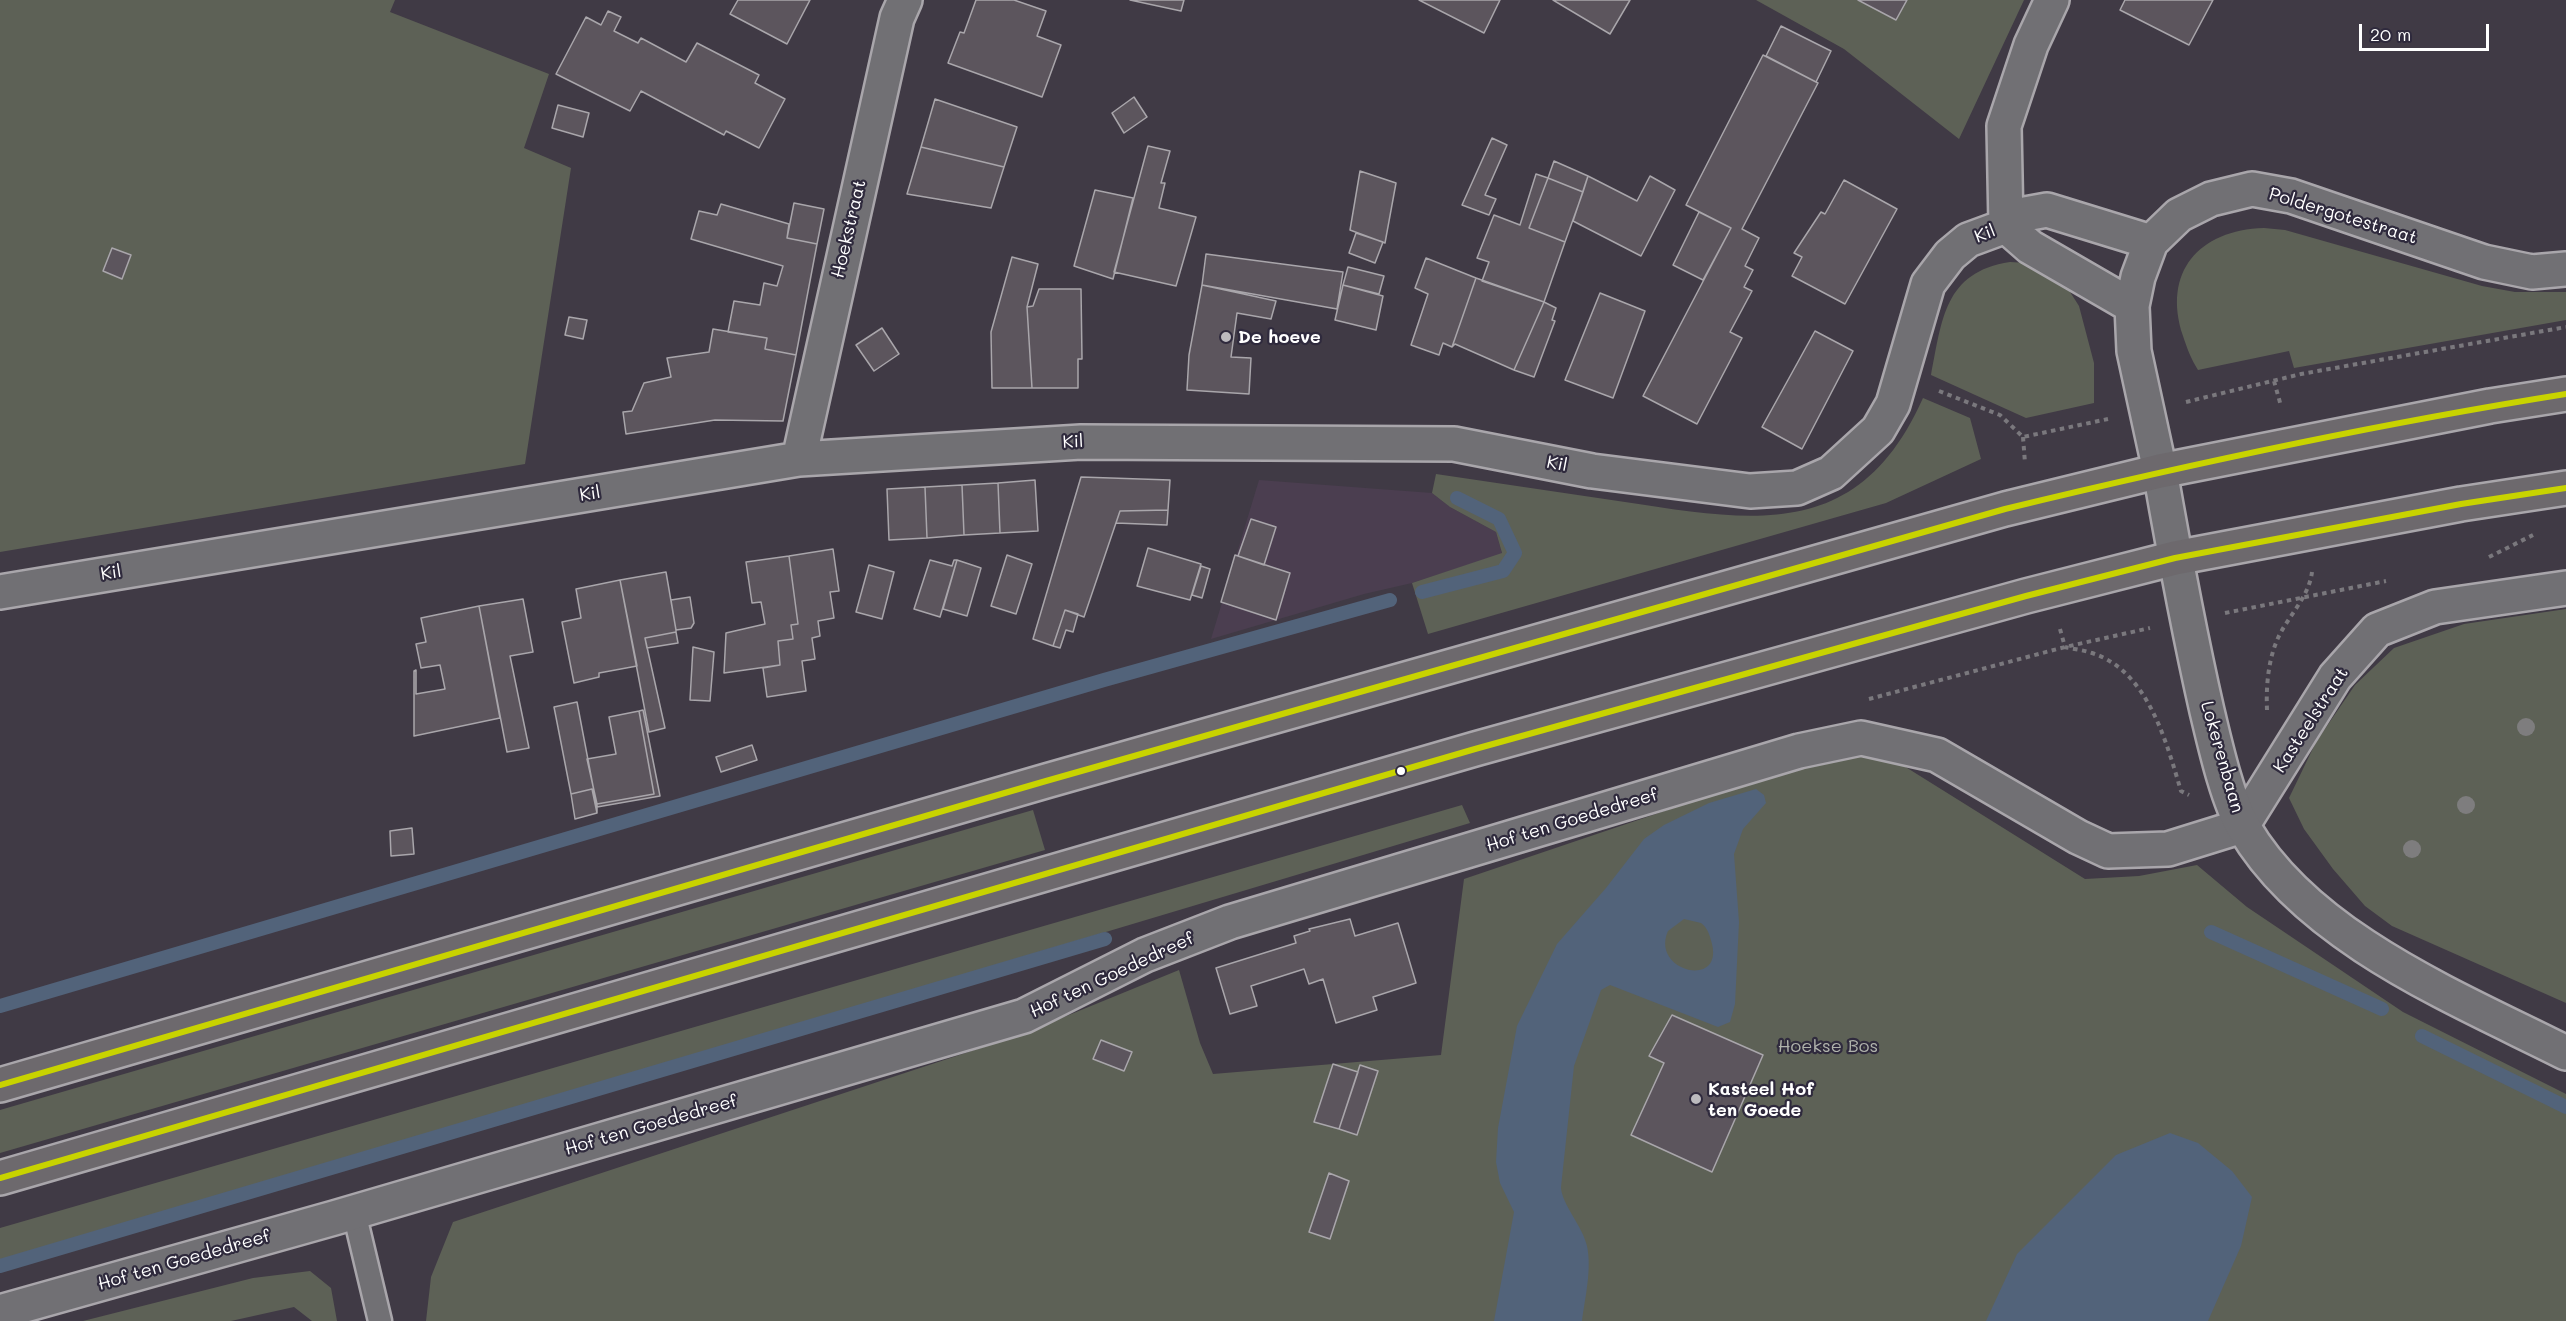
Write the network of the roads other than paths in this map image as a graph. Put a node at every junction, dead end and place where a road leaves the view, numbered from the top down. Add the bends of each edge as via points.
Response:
1 (905, 0) edge
2 (2052, 0) edge
3 (2006, 226) junction
4 (2151, 242) junction
5 (2566, 269) edge
6 (2132, 306) junction
7 (2566, 394) edge
8 (799, 459) junction
9 (2160, 471) junction
10 (2566, 488) edge
11 (2175, 558) junction
12 (2566, 588) edge
13 (0, 592) edge
14 (2242, 826) junction
15 (2566, 1053) edge
16 (0, 1085) edge
17 (0, 1178) edge
18 (354, 1212) junction
19 (0, 1312) edge
20 (380, 1321) edge

1 - 8 street, Hoekstraat via 897,18 853,207
2 - 3 street via 2031,45 2004,126
3 - 4 street, Kil via 2025,214 2047,210
3 - 6 street, Kil via 2030,246
3 - 8 street, Kil via 1968,240 1950,255 1929,284 1893,404 1878,430 1830,473 1797,488 1750,491 1615,474 1454,444 1109,440
4 - 5 street, Poldergotestraat via 2179,215 2211,199 2252,189 2291,196 2484,262 2532,272
4 - 6 street, Poldergotestraat
6 - 9 street, Poldergotestraat via 2134,351
7 - 9 highway
8 - 13 street, Kil
9 - 11 street, Lokerenbaan
9 - 16 highway via 1993,512
10 - 11 highway
11 - 14 street, Lokerenbaan via 2218,758
11 - 17 highway via 1487,746
12 - 14 street, Kasteelstraat via 2435,607 2378,630 2335,677
14 - 15 street, Lokerenbaan via 2267,863 2348,937
14 - 18 street, Hof ten Goededreef via 2168,849 2108,851 1937,755 1861,738 1799,751 1230,922 1145,955 1024,1016
18 - 19 street, Hof ten Goededreef
18 - 20 lane

